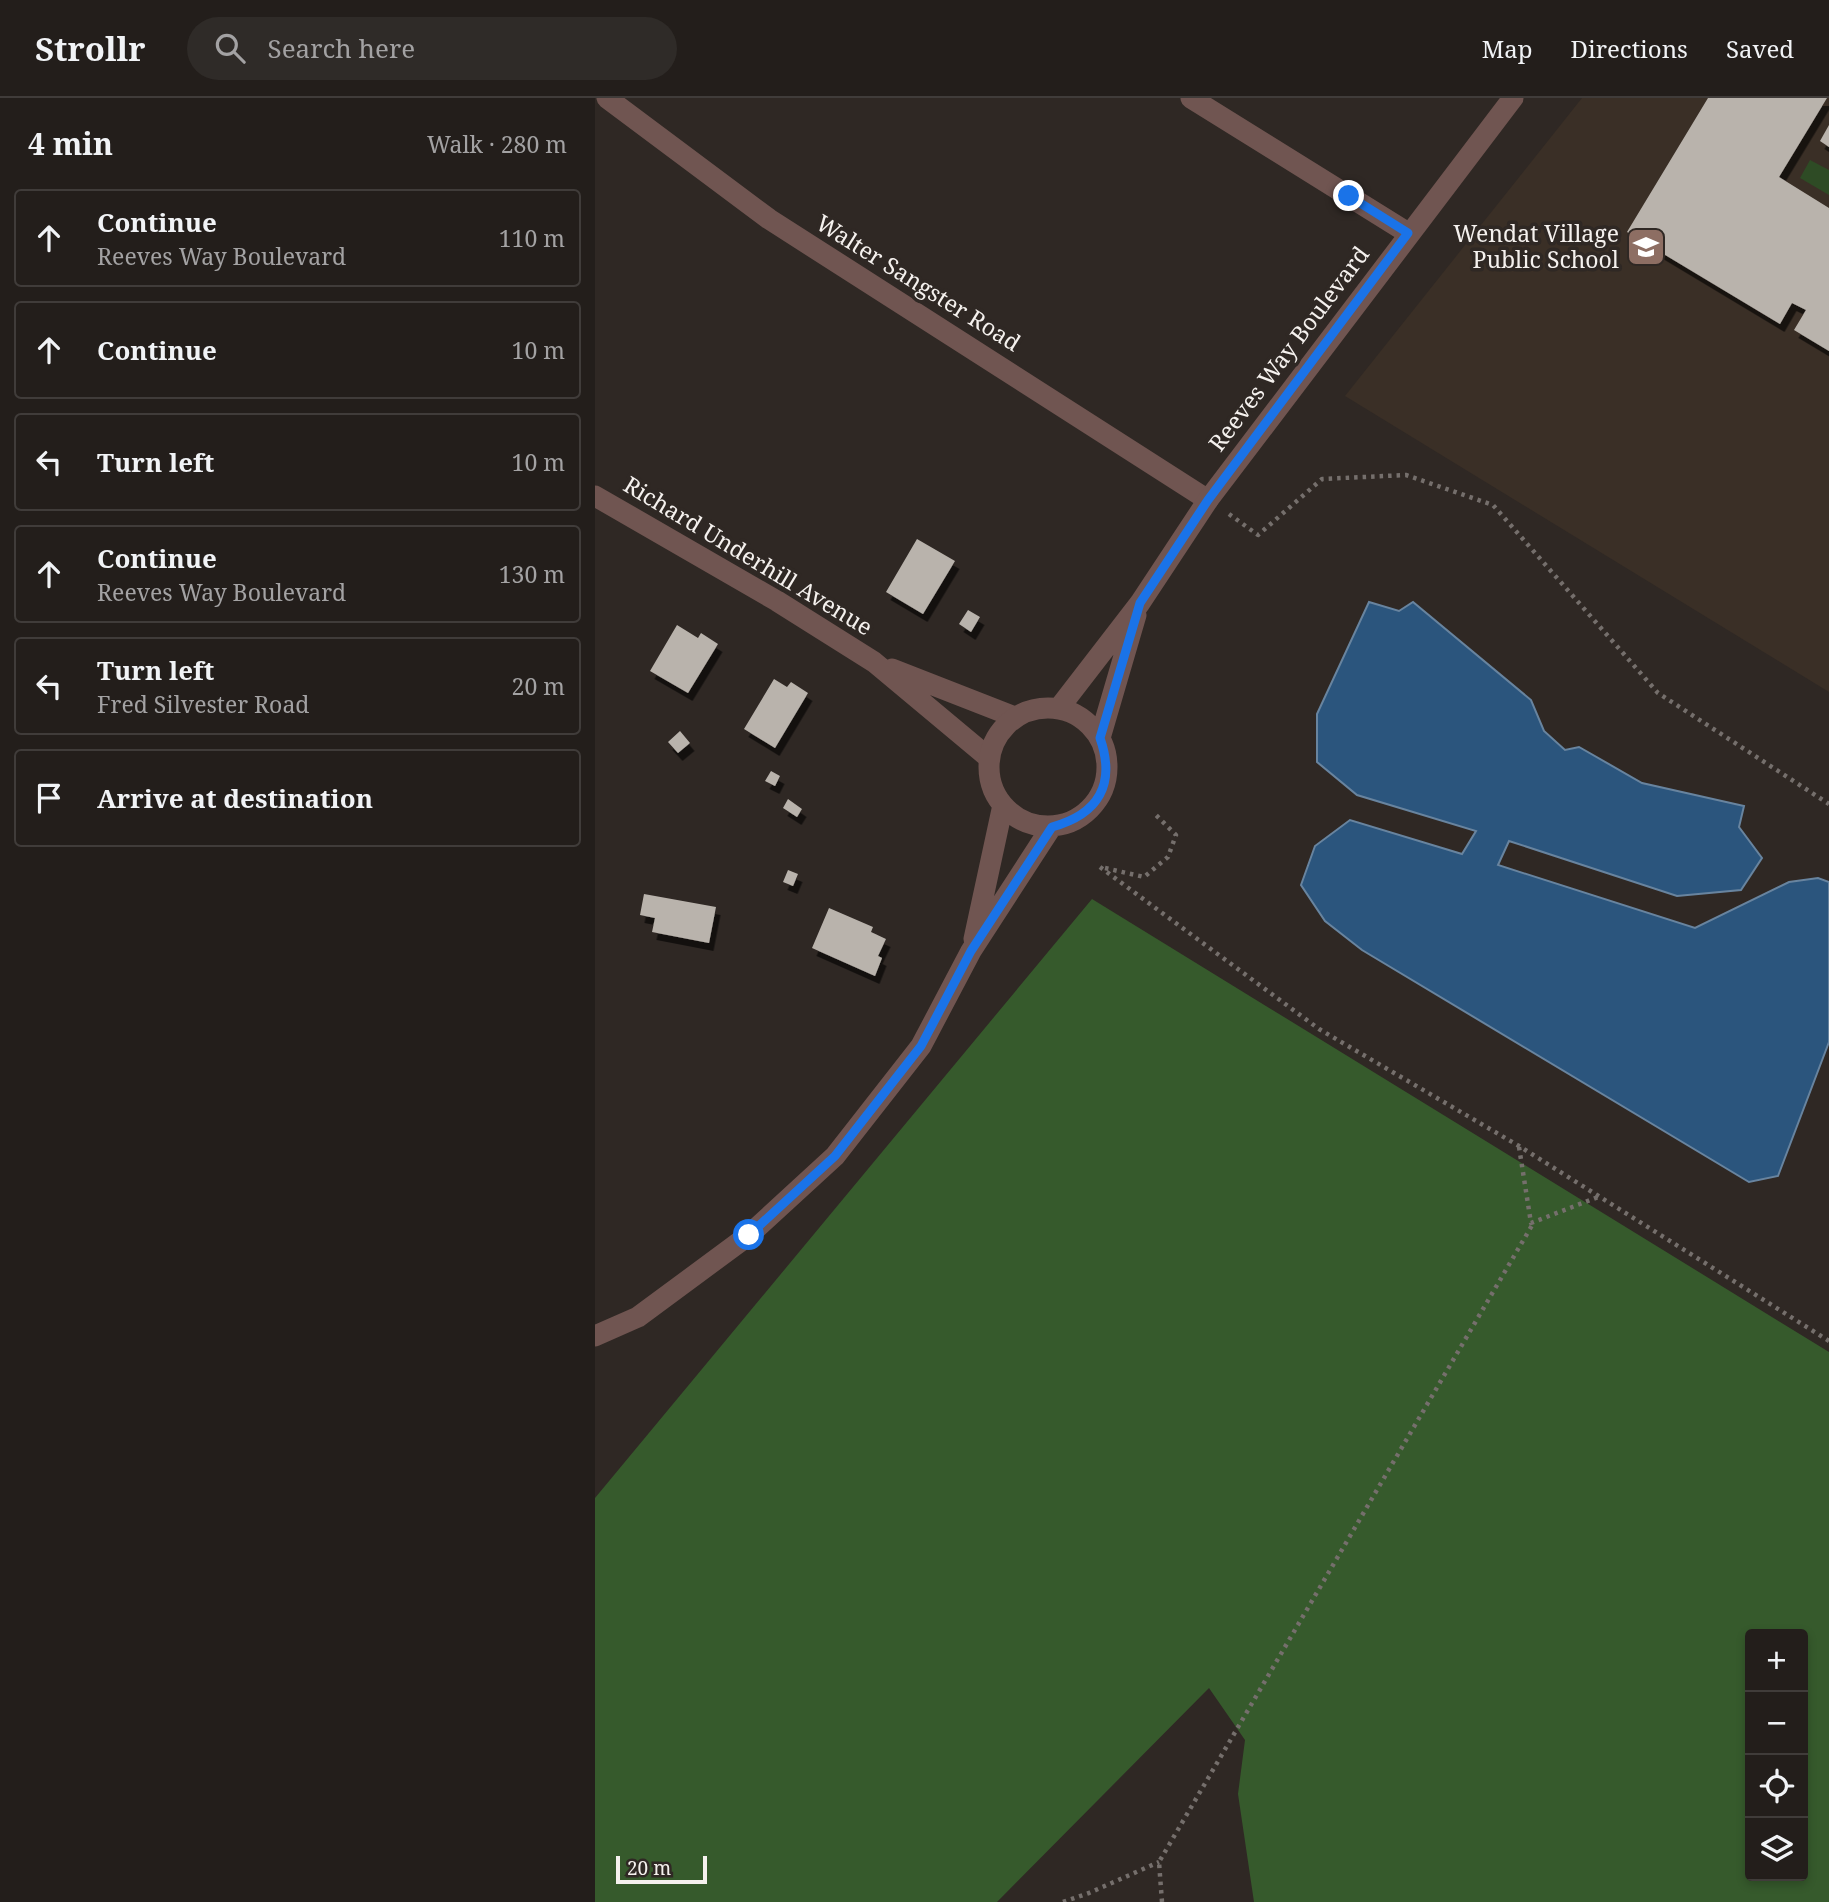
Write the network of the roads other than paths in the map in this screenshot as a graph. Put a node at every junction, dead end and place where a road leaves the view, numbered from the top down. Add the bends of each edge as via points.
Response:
1 (607, 98) edge
2 (1191, 98) edge
3 (1513, 98) edge
4 (1408, 233) junction
5 (595, 496) edge
6 (1208, 500) junction
7 (1140, 603) junction
8 (874, 662) junction
9 (1059, 708) junction
10 (1015, 717) junction
11 (1100, 738) junction
12 (989, 758) junction
13 (1003, 805) junction
14 (1052, 827) junction
15 (971, 951) junction
16 (595, 1336) edge

1 - 6 street, Walter Sangster Road via 769,219
2 - 4 street
3 - 4 street, Reeves Way Boulevard
4 - 6 street, Reeves Way Boulevard
5 - 8 street, Richard Underhill Avenue
6 - 7 street, Reeves Way Boulevard
7 - 9 street, Reeves Way Boulevard
7 - 11 street, Reeves Way Boulevard
8 - 10 street, Richard Underhill Avenue
8 - 12 street, Richard Underhill Avenue
9 - 10 street via 1028,710
9 - 11 street via 1083,719
10 - 12 street via 993,742
11 - 14 street via 1107,757 1107,777 1100,796 1088,811
12 - 13 street via 988,775
13 - 14 street via 1034,825
13 - 15 street
14 - 15 street
15 - 16 street via 921,1046 835,1156 749,1235 638,1317

